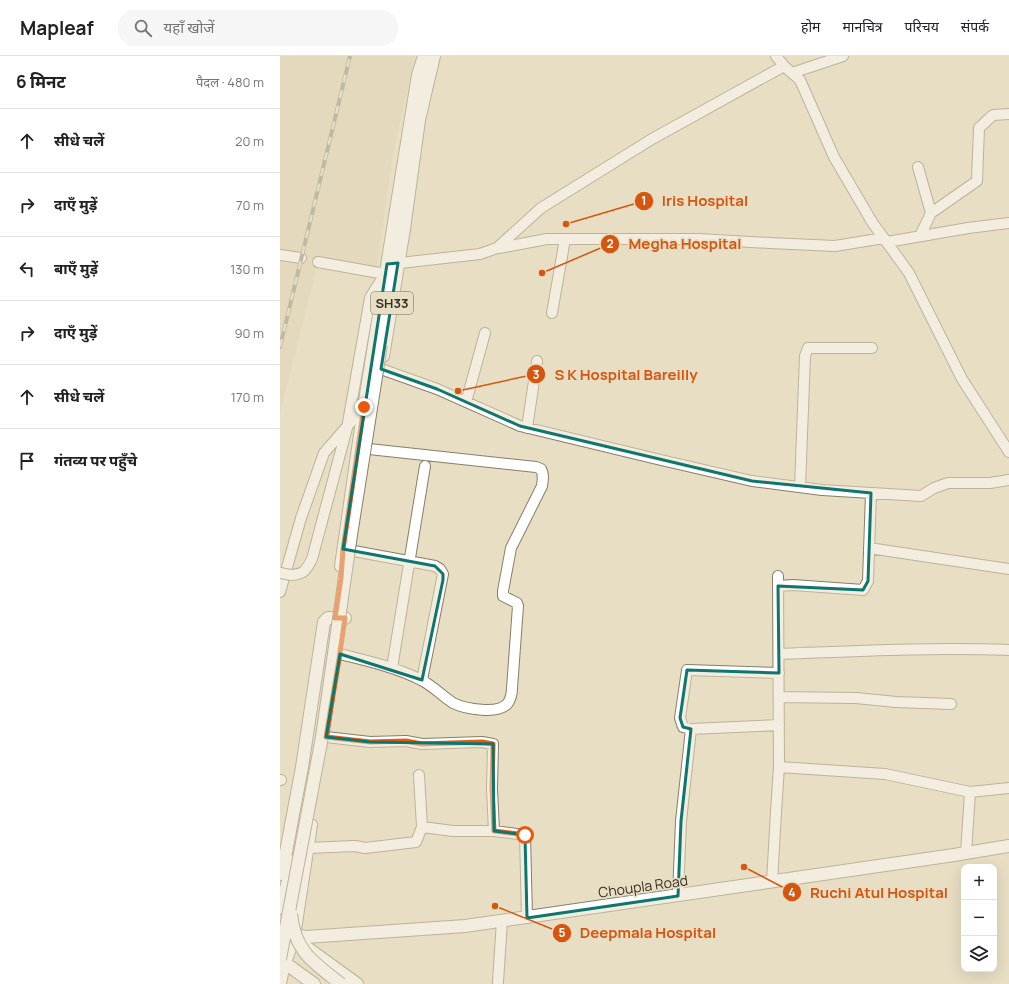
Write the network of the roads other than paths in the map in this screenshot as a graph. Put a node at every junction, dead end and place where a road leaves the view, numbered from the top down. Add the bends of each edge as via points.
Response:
1 (424, 56) edge
2 (434, 56) edge
3 (776, 56) edge
4 (843, 56) edge
5 (788, 70) junction
6 (1009, 114) edge
7 (918, 167) dead end
8 (931, 213) junction
9 (1009, 223) edge
10 (920, 236) junction
11 (565, 239) junction
12 (885, 240) junction
13 (497, 248) junction
14 (280, 255) edge
15 (301, 258) dead end
16 (318, 262) dead end
17 (392, 269) junction
18 (552, 314) dead end
19 (485, 333) dead end
20 (872, 348) dead end
21 (537, 361) dead end
22 (381, 368) junction
23 (466, 402) junction
24 (364, 407) junction
25 (347, 428) junction
26 (527, 428) junction
27 (369, 450) junction
28 (1009, 452) edge
29 (425, 466) dead end
30 (1009, 480) edge
31 (800, 487) junction
32 (871, 493) junction
33 (869, 548) junction
34 (349, 550) junction
35 (410, 562) junction
36 (1009, 569) edge
37 (280, 573) edge
38 (280, 592) edge
39 (335, 619) junction
40 (1009, 650) edge
41 (340, 654) junction
42 (779, 654) junction
43 (392, 668) junction
44 (779, 673) junction
45 (422, 680) junction
46 (779, 697) junction
47 (951, 704) dead end
48 (779, 725) junction
49 (691, 729) junction
50 (326, 737) junction
51 (779, 767) junction
52 (419, 775) dead end
53 (1009, 788) edge
54 (970, 792) junction
55 (422, 827) junction
56 (494, 831) junction
57 (1008, 845) edge
58 (307, 848) junction
59 (966, 853) junction
60 (280, 874) edge
61 (772, 882) junction
62 (678, 896) junction
63 (285, 906) edge
64 (527, 918) junction
65 (502, 921) junction
66 (280, 934) edge
67 (294, 936) junction
68 (282, 959) edge
69 (498, 982) dead end
70 (281, 984) edge
71 (314, 984) edge
72 (341, 984) edge
73 (357, 984) edge

1 - 17 main road, SH33 via 418,76
2 - 17 main road, SH33 via 419,120
3 - 5 street
4 - 5 street
5 - 12 street via 800,80 834,157
5 - 13 street via 652,139 540,208
6 - 8 street via 993,115 979,128 977,181
7 - 8 street
8 - 10 street
9 - 10 street
10 - 12 street
11 - 12 street via 698,239 835,246
11 - 13 street via 547,239
11 - 18 street
12 - 28 street via 909,273 962,380
13 - 17 street via 480,254
14 - 15 street
16 - 17 street
17 - 22 main road, SH33
17 - 24 main road, SH33
17 - 25 street via 370,298
17 - 63 main road, bridge via 322,736
19 - 23 street
20 - 31 street via 808,348 805,356
21 - 26 street
22 - 23 street
22 - 27 main road, SH33
23 - 26 street
24 - 25 street
24 - 34 main road, SH33
25 - 37 street, bridge via 312,559 300,575
25 - 38 street via 324,454 301,518
26 - 31 street via 752,481
27 - 34 main road, SH33
27 - 45 street via 536,467 544,474 542,486 511,548 503,591 504,596 518,606 511,697 507,704 501,708 485,710 462,707
29 - 35 street
30 - 32 street via 990,483 948,483 920,496
31 - 32 street
32 - 33 street
33 - 36 street
33 - 42 street via 868,581 863,590 793,586 778,581
34 - 35 street
34 - 39 main road
35 - 43 street
35 - 45 street via 435,566 443,574
39 - 41 main road
39 - 60 main road
39 - 63 main road via 323,710
40 - 42 street via 890,649
41 - 43 street
41 - 50 main road
42 - 44 street
43 - 45 street
44 - 46 street
44 - 49 street via 687,670 680,718 683,728
46 - 47 street via 856,698
46 - 48 street
48 - 49 street
48 - 51 street
49 - 62 street via 681,821
50 - 56 street via 370,742 493,744
50 - 58 main road
51 - 54 street via 885,774
51 - 61 street
52 - 55 street
53 - 54 street
54 - 59 street
55 - 56 street via 453,831
55 - 58 street via 416,842 365,848
56 - 64 street via 525,835
57 - 59 main road, Choupla Road
58 - 67 main road
59 - 61 main road, Choupla Road
61 - 62 main road, Choupla Road
62 - 64 main road, Choupla Road
63 - 68 main road, bridge
63 - 72 main road, bridge via 299,946 311,960
64 - 65 main road, Choupla Road
65 - 67 main road, Choupla Road via 465,926
65 - 69 street
66 - 67 main road, Choupla Road
67 - 68 main road
67 - 73 main road
68 - 70 street
68 - 71 main road

